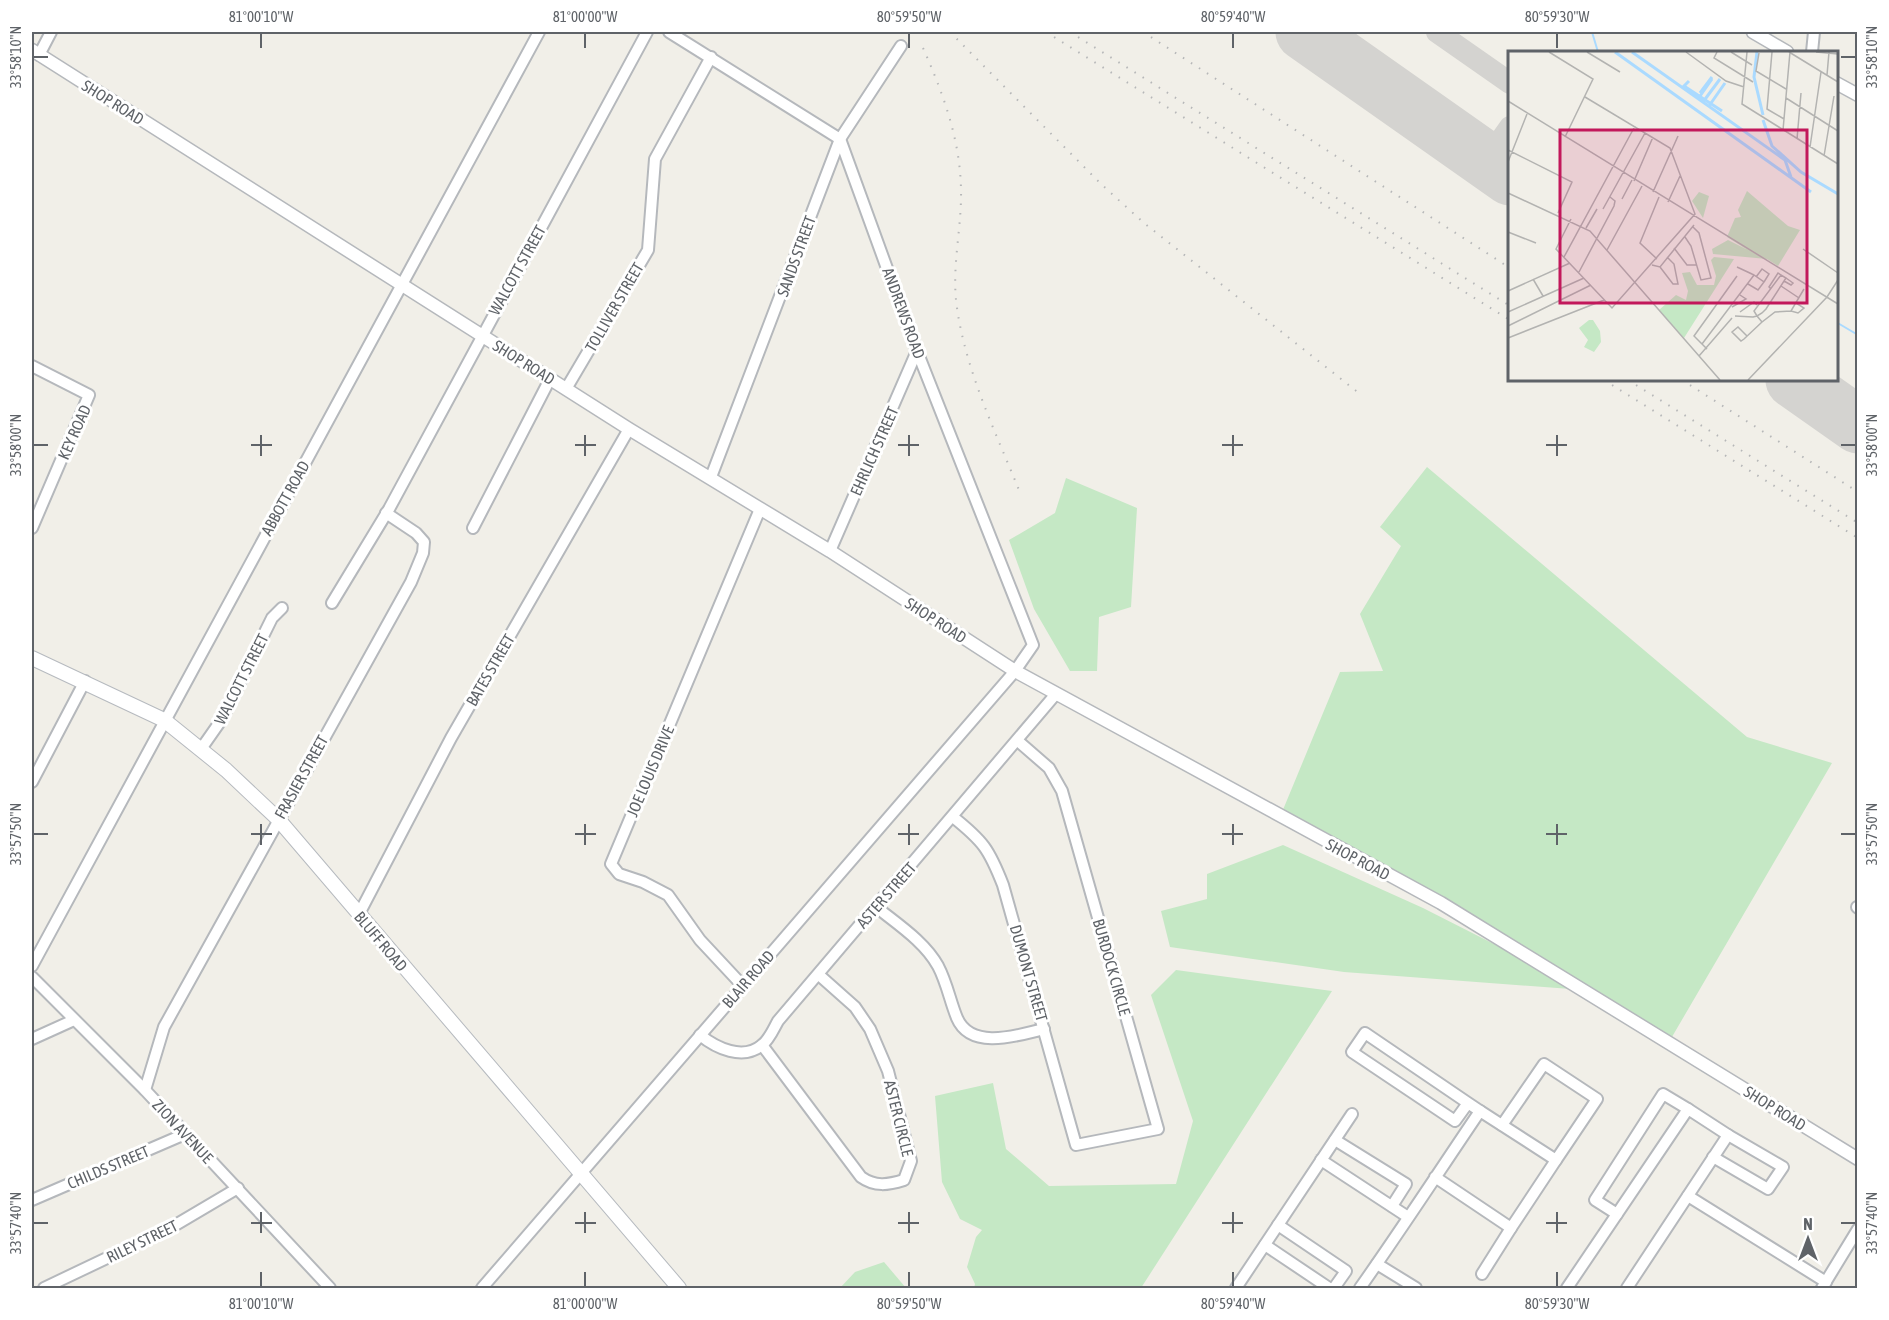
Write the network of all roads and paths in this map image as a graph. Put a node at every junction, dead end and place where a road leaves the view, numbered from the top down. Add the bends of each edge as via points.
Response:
1 (51, 32) edge
2 (539, 32) edge
3 (647, 32) edge
4 (669, 32) edge
5 (1753, 32) edge
6 (1814, 32) edge
7 (901, 45) dead end
8 (1785, 51) edge
9 (1812, 51) edge
10 (35, 52) edge
11 (711, 57) junction
12 (1838, 84) edge
13 (1857, 95) edge
14 (840, 139) junction
15 (402, 283) junction
16 (481, 335) junction
17 (917, 351) junction
18 (32, 366) edge
19 (550, 380) junction
20 (566, 389) junction
21 (628, 429) junction
22 (711, 477) junction
23 (760, 510) junction
24 (386, 513) junction
25 (32, 528) edge
26 (473, 528) dead end
27 (830, 551) junction
28 (332, 603) dead end
29 (282, 608) dead end
30 (32, 658) edge
31 (1016, 671) junction
32 (85, 681) junction
33 (1055, 695) junction
34 (164, 720) junction
35 (1018, 741) junction
36 (201, 749) junction
37 (32, 782) edge
38 (953, 817) junction
39 (278, 819) junction
40 (875, 906) junction
41 (359, 914) junction
42 (32, 966) edge
43 (819, 975) junction
44 (32, 978) edge
45 (742, 985) junction
46 (74, 1020) junction
47 (1044, 1029) junction
48 (700, 1035) junction
49 (32, 1039) edge
50 (762, 1045) junction
51 (145, 1090) junction
52 (1468, 1103) junction
53 (1688, 1109) junction
54 (1480, 1111) junction
55 (1352, 1114) dead end
56 (1502, 1125) junction
57 (185, 1134) junction
58 (1728, 1135) junction
59 (1335, 1140) junction
60 (1076, 1145) joint
61 (1713, 1157) junction
62 (1857, 1159) edge
63 (1321, 1160) junction
64 (1556, 1160) junction
65 (580, 1175) junction
66 (1435, 1177) junction
67 (238, 1188) junction
68 (1688, 1196) junction
69 (32, 1200) edge
70 (1392, 1206) junction
71 (1617, 1214) junction
72 (1408, 1217) junction
73 (1278, 1225) junction
74 (1511, 1228) junction
75 (1857, 1229) edge
76 (1265, 1245) junction
77 (1377, 1264) junction
78 (1482, 1274) dead end
79 (1824, 1285) edge
80 (44, 1288) edge
81 (330, 1288) edge
82 (482, 1288) edge
83 (679, 1288) edge
84 (1236, 1288) edge
85 (1329, 1288) edge
86 (1334, 1288) edge
87 (1360, 1288) edge
88 (1416, 1288) edge
89 (1567, 1288) edge
90 (1627, 1288) edge

1 - 10 street
2 - 15 street, ABBOTT ROAD
3 - 16 street, WALCOTT STREET
4 - 11 street
5 - 8 street
6 - 9 street
7 - 14 street, SANDS STREET
10 - 15 street, SHOP ROAD
11 - 14 street
11 - 20 street, TOLLIVER STREET via 655,159 648,250
12 - 13 street
14 - 17 street, ANDREWS ROAD
14 - 22 street, SANDS STREET
15 - 16 street, SHOP ROAD
15 - 34 street, ABBOTT ROAD
16 - 19 street, SHOP ROAD
16 - 24 street, WALCOTT STREET
17 - 27 street, EHRLICH STREET
17 - 31 street, ANDREWS ROAD via 1033,645
18 - 25 street, KEY ROAD via 90,395
19 - 20 street, SHOP ROAD
19 - 26 street
20 - 21 street, SHOP ROAD
21 - 22 street, SHOP ROAD
21 - 41 street, BATES STREET via 451,738
22 - 23 street, SHOP ROAD
23 - 27 street, SHOP ROAD
23 - 45 street, JOE LOUIS DRIVE via 611,864 619,874 668,895 700,940
24 - 28 street, WALCOTT STREET
24 - 39 street, FRASIER STREET via 416,533 424,542 423,553 411,582
27 - 31 street, SHOP ROAD
29 - 36 street, WALCOTT STREET via 272,618 222,719
30 - 32 main road, BLUFF ROAD
31 - 33 street, SHOP ROAD
31 - 45 street, BLAIR ROAD
32 - 34 main road, BLUFF ROAD
32 - 37 street
33 - 35 street, ASTER STREET
33 - 62 street, SHOP ROAD via 1441,903
34 - 36 main road, BLUFF ROAD
34 - 42 street, ABBOTT ROAD
35 - 38 street, ASTER STREET
35 - 60 street, BURDOCK CIRCLE via 1049,768 1062,791 1158,1129
36 - 39 main road, BLUFF ROAD
38 - 40 street, ASTER STREET
38 - 47 street, DUMONT STREET via 981,840 992,856 1004,885
39 - 41 main road, BLUFF ROAD
39 - 51 street, FRASIER STREET via 164,1027
40 - 43 street, ASTER STREET
40 - 47 street via 922,945 938,966 958,1021 973,1035 991,1039
41 - 65 main road, BLUFF ROAD
43 - 50 street, ASTER STREET
43 - 50 street, ASTER CIRCLE via 855,1007 870,1029 888,1071 911,1161 904,1180 871,1184 861,1177
44 - 46 street, ZION AVENUE
45 - 48 street, BLAIR ROAD
46 - 49 street
46 - 51 street, ZION AVENUE
47 - 60 street, DUMONT STREET
48 - 50 street via 714,1046 730,1051 748,1051
48 - 65 street, BLAIR ROAD
51 - 57 street, ZION AVENUE
52 - 52 street via 1365,1033 1352,1052 1455,1121
52 - 54 street
53 - 58 street
53 - 71 street
53 - 71 street via 1664,1094 1595,1200
54 - 56 street
54 - 66 street
55 - 59 street
56 - 64 street
56 - 64 street via 1544,1064 1597,1099
57 - 67 street, ZION AVENUE
57 - 69 street, CHILDS STREET
58 - 61 street
58 - 61 street via 1783,1167 1768,1190
59 - 63 street
59 - 70 street via 1406,1184
61 - 68 street
63 - 70 street
63 - 73 street
64 - 74 street
65 - 82 street, BLAIR ROAD
65 - 83 main road, BLUFF ROAD
66 - 72 street
66 - 74 street
67 - 80 street, RILEY STREET via 172,1227
67 - 81 street, ZION AVENUE
68 - 79 street
68 - 90 street
70 - 72 street
71 - 89 street
72 - 77 street
73 - 76 street
73 - 86 street via 1346,1271
74 - 78 street
75 - 79 street
76 - 84 street
76 - 85 street
77 - 87 street
77 - 88 street

